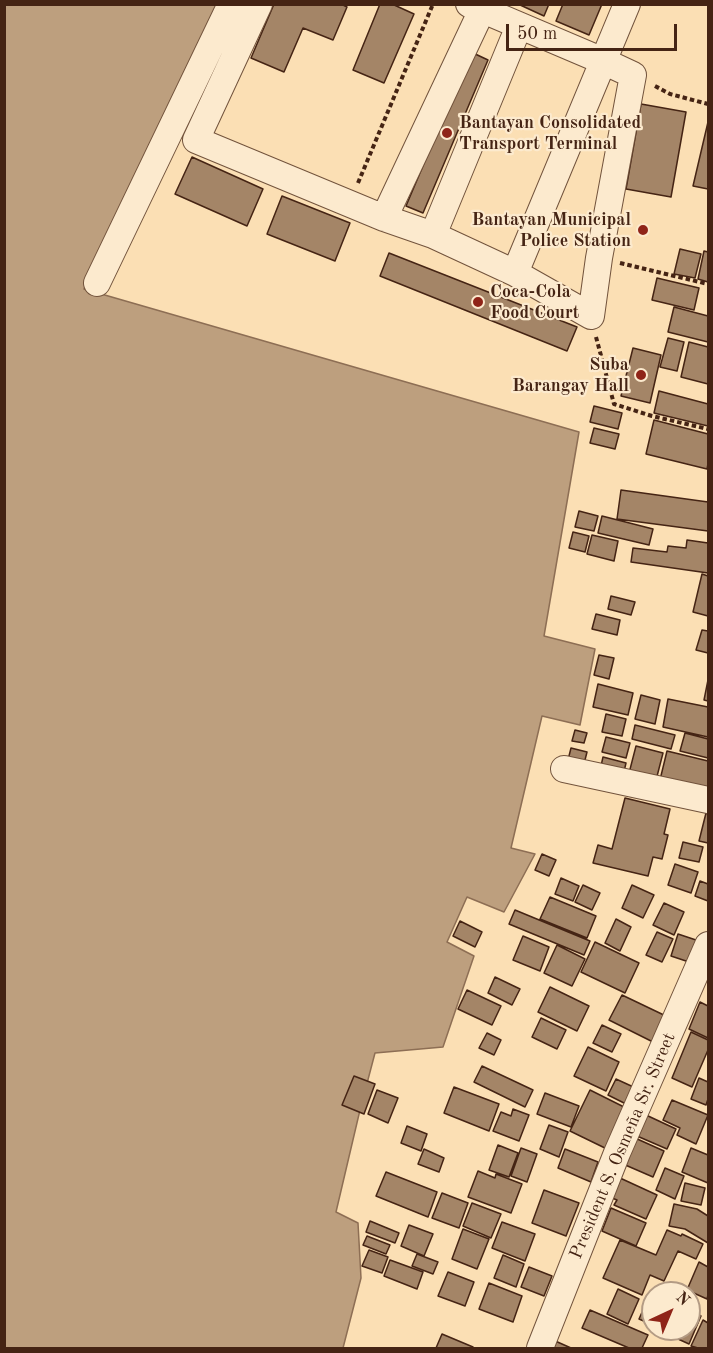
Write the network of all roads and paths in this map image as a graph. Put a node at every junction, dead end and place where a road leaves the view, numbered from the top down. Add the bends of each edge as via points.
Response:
1 (231, 4) edge
2 (259, 4) edge
3 (433, 4) edge
4 (627, 4) edge
5 (475, 7) edge
6 (519, 26) junction
7 (603, 61) junction
8 (633, 75) junction
9 (708, 104) edge
10 (350, 203) junction
11 (384, 218) junction
12 (432, 235) junction
13 (599, 258) junction
14 (515, 273) junction
15 (97, 283) dead end
16 (708, 284) edge
17 (591, 316) junction
18 (708, 429) edge
19 (564, 769) dead end
20 (708, 800) edge
21 (708, 945) edge
22 (540, 1348) edge

1 - 15 street
2 - 10 street via 196,140
3 - 10 path
4 - 7 street
5 - 6 street
5 - 11 street
6 - 7 street
6 - 12 street
7 - 8 street
7 - 14 street
8 - 9 path via 670,94
8 - 13 street
10 - 11 street
11 - 12 street
12 - 14 street
13 - 16 path
13 - 17 street
14 - 17 street
17 - 18 path via 614,404
19 - 20 street
21 - 22 street, President S. Osmeña Sr. Street via 617,1153

